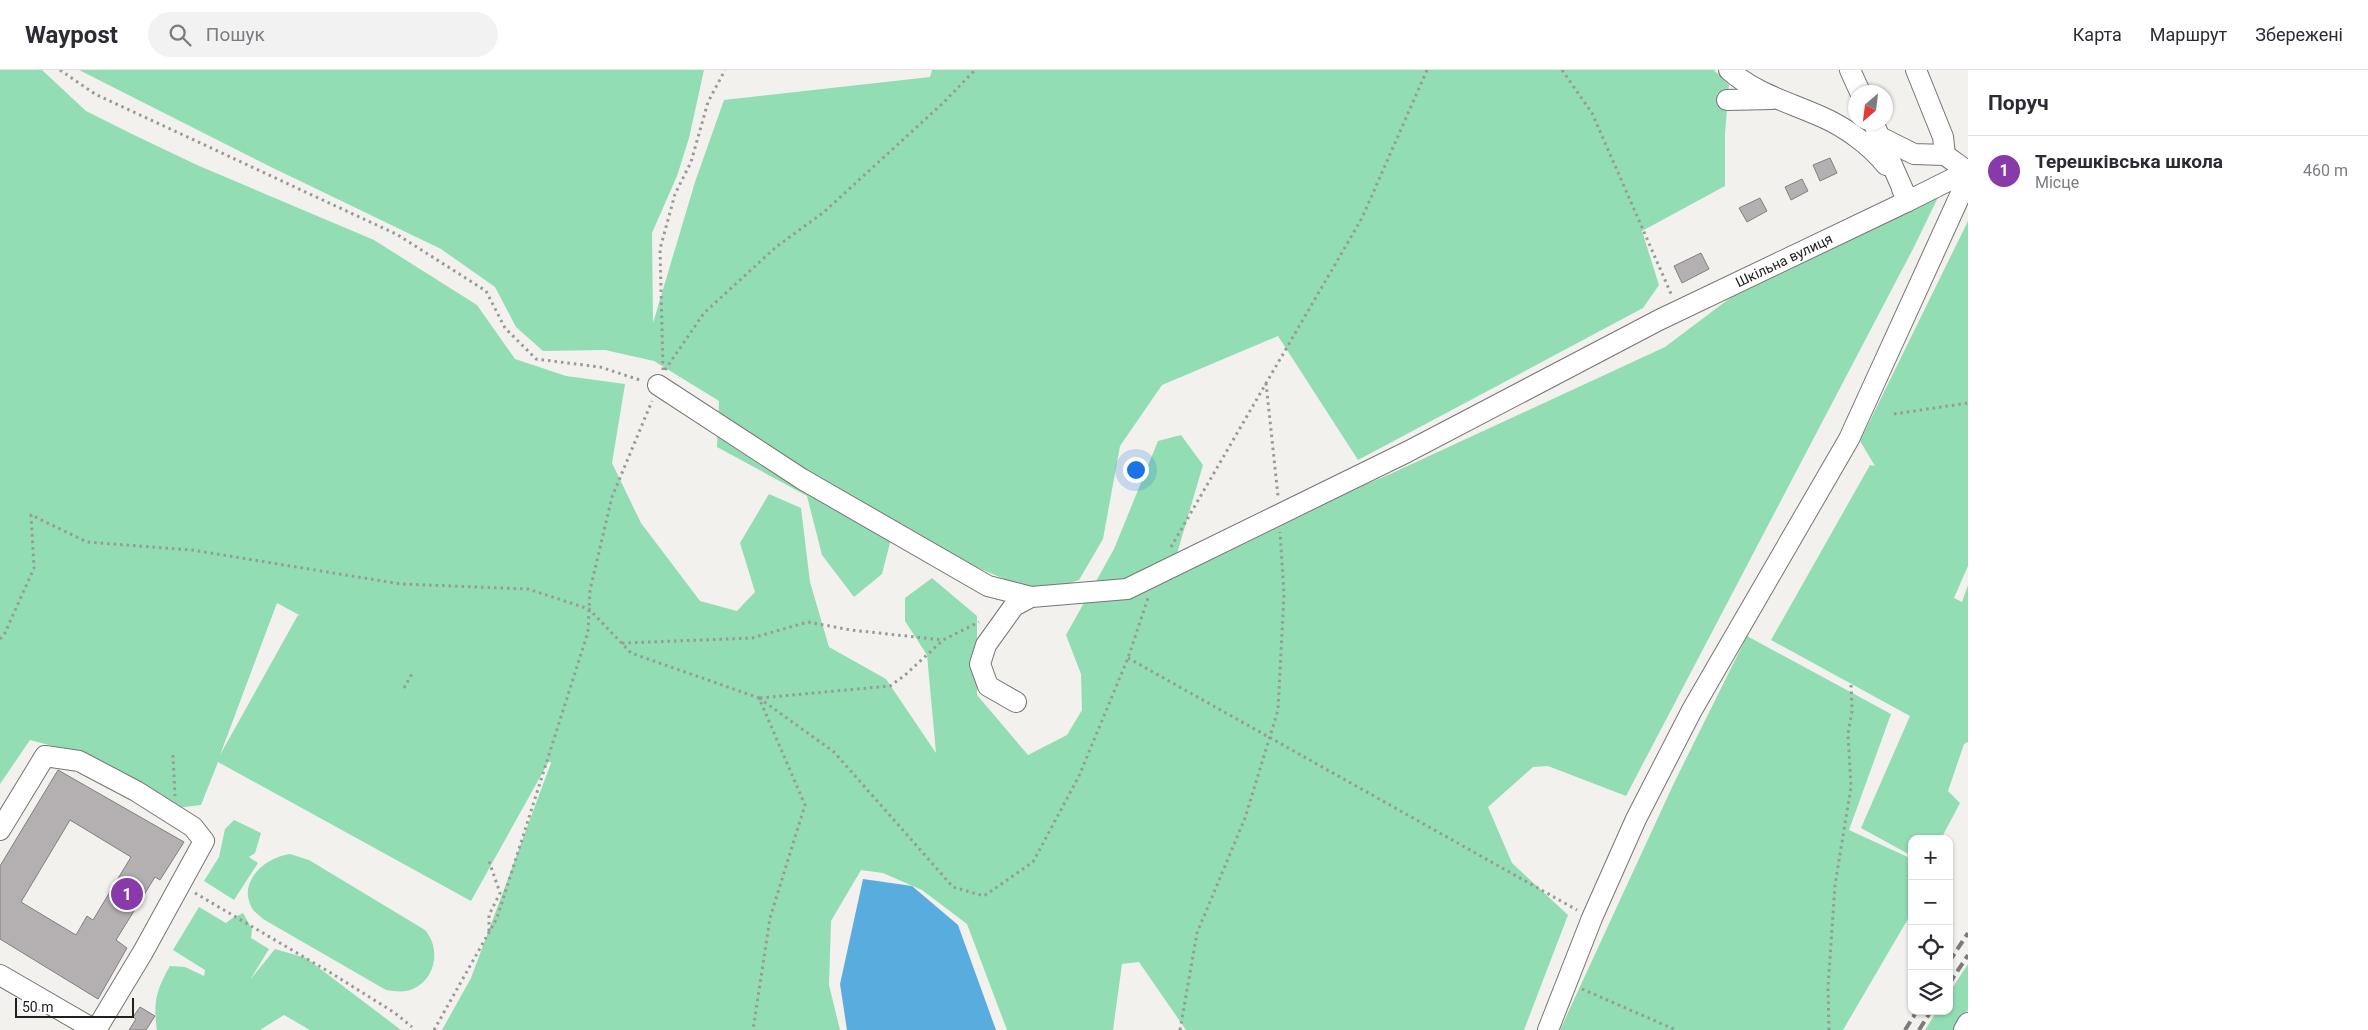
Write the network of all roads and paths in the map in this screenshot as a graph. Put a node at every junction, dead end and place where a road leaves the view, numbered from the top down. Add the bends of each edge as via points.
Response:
1 (60, 70) edge
2 (725, 70) edge
3 (975, 70) edge
4 (1427, 70) edge
5 (1562, 70) edge
6 (1729, 70) edge
7 (1850, 70) edge
8 (1916, 70) edge
9 (1857, 85) edge
10 (1776, 99) junction
11 (1727, 100) dead end
12 (1848, 120) edge
13 (1876, 130) edge
14 (1945, 155) junction
15 (1968, 173) edge
16 (1908, 200) junction
17 (1678, 311) junction
18 (1266, 383) junction
19 (658, 385) junction
20 (1968, 403) edge
21 (1894, 414) dead end
22 (1279, 515) junction
23 (1170, 550) dead end
24 (1156, 575) junction
25 (1031, 597) junction
26 (589, 609) junction
27 (987, 619) dead end
28 (0, 639) edge
29 (943, 640) junction
30 (622, 643) junction
31 (1128, 658) junction
32 (412, 672) dead end
33 (1851, 684) dead end
34 (404, 688) dead end
35 (760, 698) junction
36 (1016, 702) dead end
37 (1270, 737) junction
38 (173, 755) dead end
39 (177, 817) junction
40 (0, 830) edge
41 (489, 861) dead end
42 (194, 892) dead end
43 (1592, 918) junction
44 (489, 931) junction
45 (0, 975) edge
46 (1568, 982) junction
47 (1968, 1023) edge
48 (412, 1027) dead end
49 (95, 1030) edge
50 (434, 1030) edge
51 (753, 1030) edge
52 (1180, 1030) edge
53 (1548, 1030) edge
54 (1676, 1030) edge
55 (1829, 1030) edge
56 (1964, 1030) edge

1 - 19 path via 95,94 398,235 486,290 505,328 536,359 600,367
2 - 3 path via 708,102 691,162 675,194 660,250 663,373 704,313 776,246 824,212
4 - 18 path via 1362,218
5 - 17 path via 1592,113
6 - 10 street via 1743,82
7 - 9 street
8 - 14 street via 1943,137
10 - 11 street
10 - 12 street via 1790,98
10 - 16 street via 1823,117 1873,149 1896,178
13 - 14 street via 1914,154
13 - 16 street
14 - 15 street
15 - 16 street, Шкільна вулиця
15 - 43 street via 1849,438 1692,710 1636,819
16 - 17 street, Шкільна вулиця
17 - 22 street, Шкільна вулиця
18 - 22 path
18 - 23 path
19 - 25 street via 802,479 988,586
19 - 26 path via 612,497 590,590
20 - 21 path
22 - 24 street, Шкільна вулиця
22 - 37 path via 1284,594 1278,710
24 - 25 street, Шкільна вулиця via 1127,589
24 - 31 path
25 - 36 street via 1014,606 986,645 980,664 988,686
26 - 28 path via 528,589 401,584 192,550 87,542 31,514 34,568
26 - 30 path
26 - 44 path via 588,632 496,918
27 - 29 path
29 - 30 path via 808,622 752,638
29 - 35 path via 890,686
30 - 35 path via 631,653
31 - 35 path via 1079,776 1034,862 984,896 953,887 834,752
31 - 37 path
32 - 34 path
33 - 55 path via 1852,710 1848,734 1850,787 1835,885 1828,987
35 - 51 path via 805,805 770,918
37 - 43 path
37 - 52 path via 1245,818 1196,933
38 - 39 path
39 - 40 street via 136,791 79,762 45,756
39 - 49 street via 193,827 204,841 143,952
41 - 44 path via 500,893 489,915
42 - 48 path via 331,973
43 - 46 street
44 - 50 path
45 - 49 street
46 - 53 street
46 - 54 path
47 - 56 street

